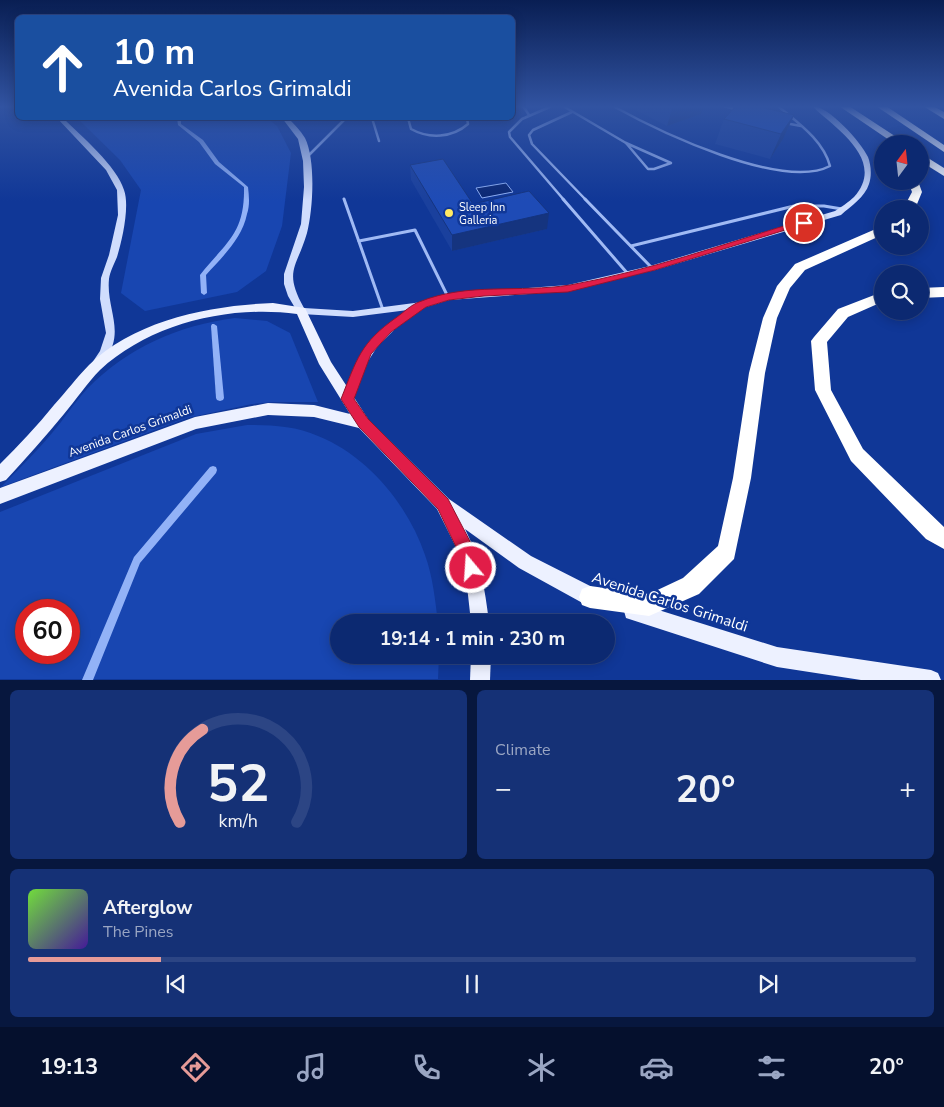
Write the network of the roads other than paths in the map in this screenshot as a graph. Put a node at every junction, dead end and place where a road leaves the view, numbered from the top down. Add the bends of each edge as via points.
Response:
1 (79, 138) edge
2 (300, 138) edge
3 (326, 138) edge
4 (378, 138) edge
5 (511, 138) edge
6 (530, 138) edge
7 (617, 138) edge
8 (679, 138) edge
9 (813, 138) edge
10 (851, 138) edge
11 (927, 138) edge
12 (379, 141) dead end
13 (626, 143) junction
14 (944, 149) edge
15 (306, 158) junction
16 (929, 162) edge
17 (944, 173) edge
18 (344, 198) dead end
19 (844, 209) junction
20 (874, 235) edge
21 (358, 241) junction
22 (631, 246) junction
23 (652, 268) junction
24 (628, 274) junction
25 (944, 292) edge
26 (929, 293) edge
27 (448, 297) junction
28 (874, 300) edge
29 (422, 305) junction
30 (383, 310) junction
31 (301, 311) junction
32 (94, 368) junction
33 (348, 399) junction
34 (363, 423) junction
35 (0, 475) edge
36 (0, 496) edge
37 (443, 504) junction
38 (944, 539) edge
39 (590, 597) junction
40 (479, 614) edge
41 (481, 664) edge
42 (480, 680) edge
43 (931, 680) edge

1 - 32 street via 109,169 120,190 122,215 105,278 111,333 105,352
2 - 15 street
3 - 15 lane
4 - 12 lane
5 - 24 lane
6 - 22 lane via 532,144
7 - 13 lane
8 - 9 lane via 746,162 790,172 816,172 830,166 829,157
10 - 19 street via 867,162 869,176 864,190
11 - 14 highway
13 - 13 lane via 648,168 671,164
15 - 31 street via 308,204 304,232 287,279
16 - 17 highway
18 - 21 lane
19 - 22 lane via 794,206
19 - 23 street
20 - 39 highway via 800,267 784,286 770,318 758,373 727,552 691,586 649,605
21 - 27 lane via 415,230
21 - 30 lane
22 - 23 lane
23 - 24 street
24 - 27 street via 568,288
25 - 26 highway
27 - 29 street
28 - 38 highway via 843,313 819,341 823,390 857,455 933,532
29 - 30 street
29 - 33 street via 387,330 366,352
30 - 31 street via 346,314
31 - 32 main road via 248,308 199,316 150,332 114,351
31 - 33 main road, Avenida Carlos Grimaldi via 326,364
32 - 35 main road
33 - 34 main road, Avenida Carlos Grimaldi
34 - 36 main road, Avenida Carlos Grimaldi via 314,411 268,409 195,423
34 - 37 main road, Avenida Carlos Grimaldi
37 - 39 main road, Avenida Carlos Grimaldi via 525,562
37 - 40 main road via 466,549
39 - 43 main road, Avenida Carlos Grimaldi via 777,657
41 - 42 main road

